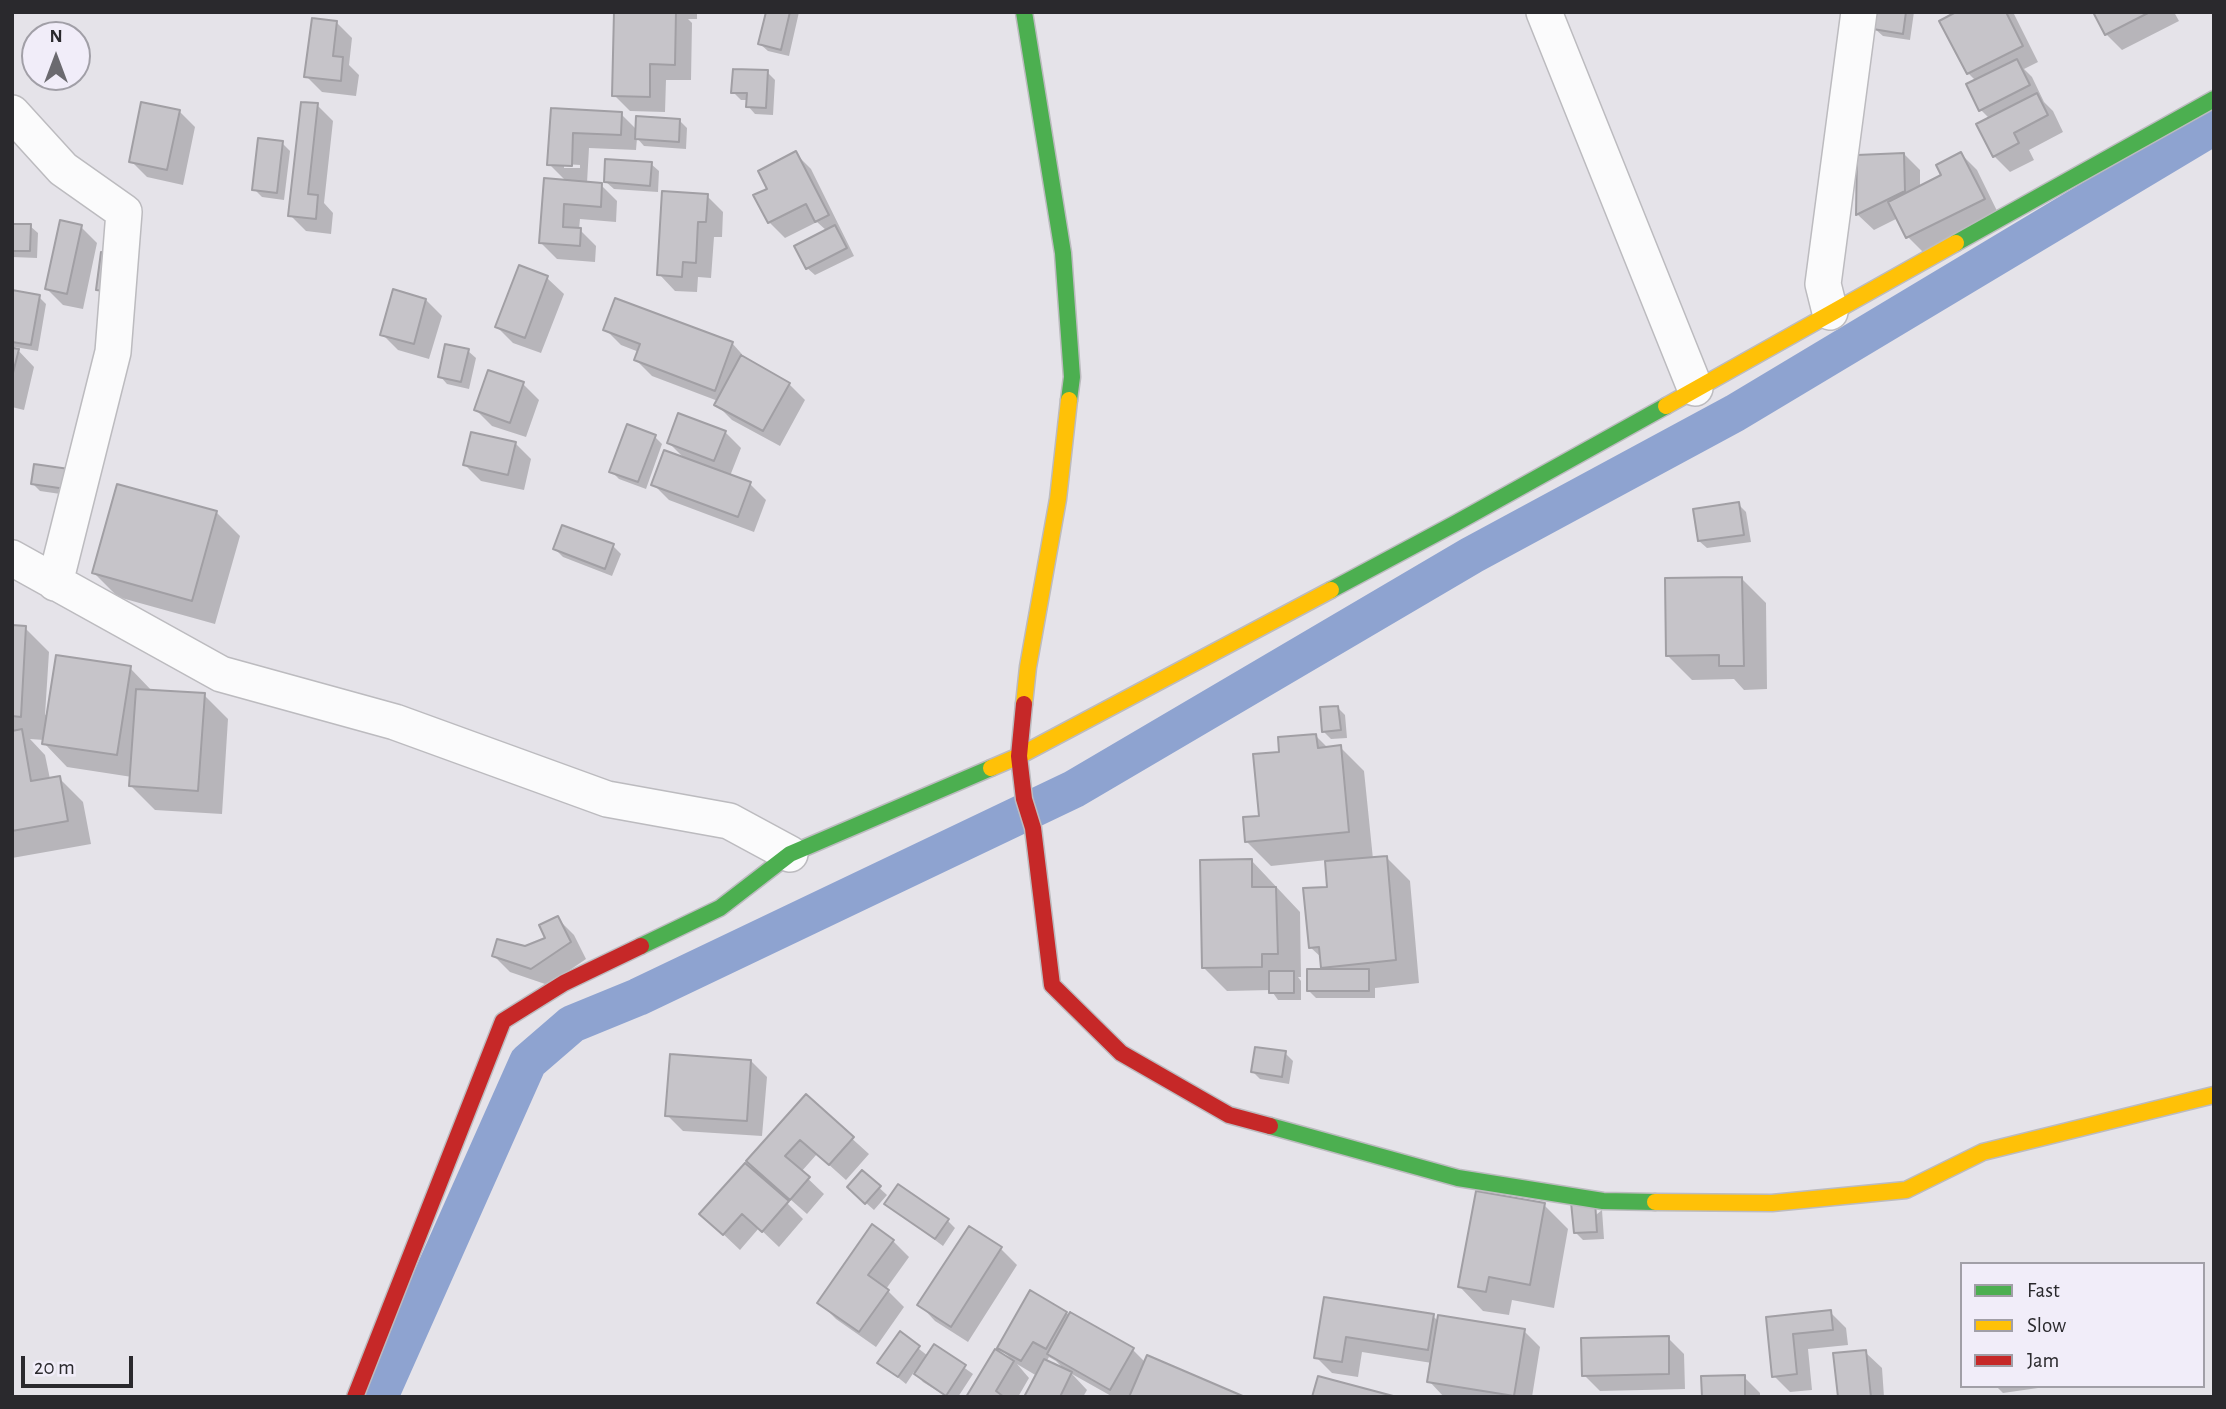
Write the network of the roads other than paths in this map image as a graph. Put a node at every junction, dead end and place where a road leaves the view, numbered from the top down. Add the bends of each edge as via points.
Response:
1 (1024, 12) edge
2 (1544, 12) edge
3 (1859, 12) edge
4 (2214, 99) edge
5 (12, 113) edge
6 (1830, 312) junction
7 (1695, 388) junction
8 (12, 558) edge
9 (55, 583) junction
10 (1019, 756) junction
11 (790, 854) junction
12 (2214, 1095) edge
13 (355, 1397) edge

1 - 10 street via 1063,253 1072,377
2 - 7 street
3 - 6 street via 1823,284
4 - 6 street
5 - 9 street via 63,169 124,212 113,352
6 - 7 street
7 - 10 street via 1456,523
8 - 9 street
9 - 11 street via 221,674 395,722 607,799 729,821
10 - 11 street
10 - 12 street via 1033,828 1052,985 1121,1053 1229,1115 1458,1178 1603,1201 1772,1203 1906,1190 1983,1152
11 - 13 street via 720,908 564,983 503,1021

